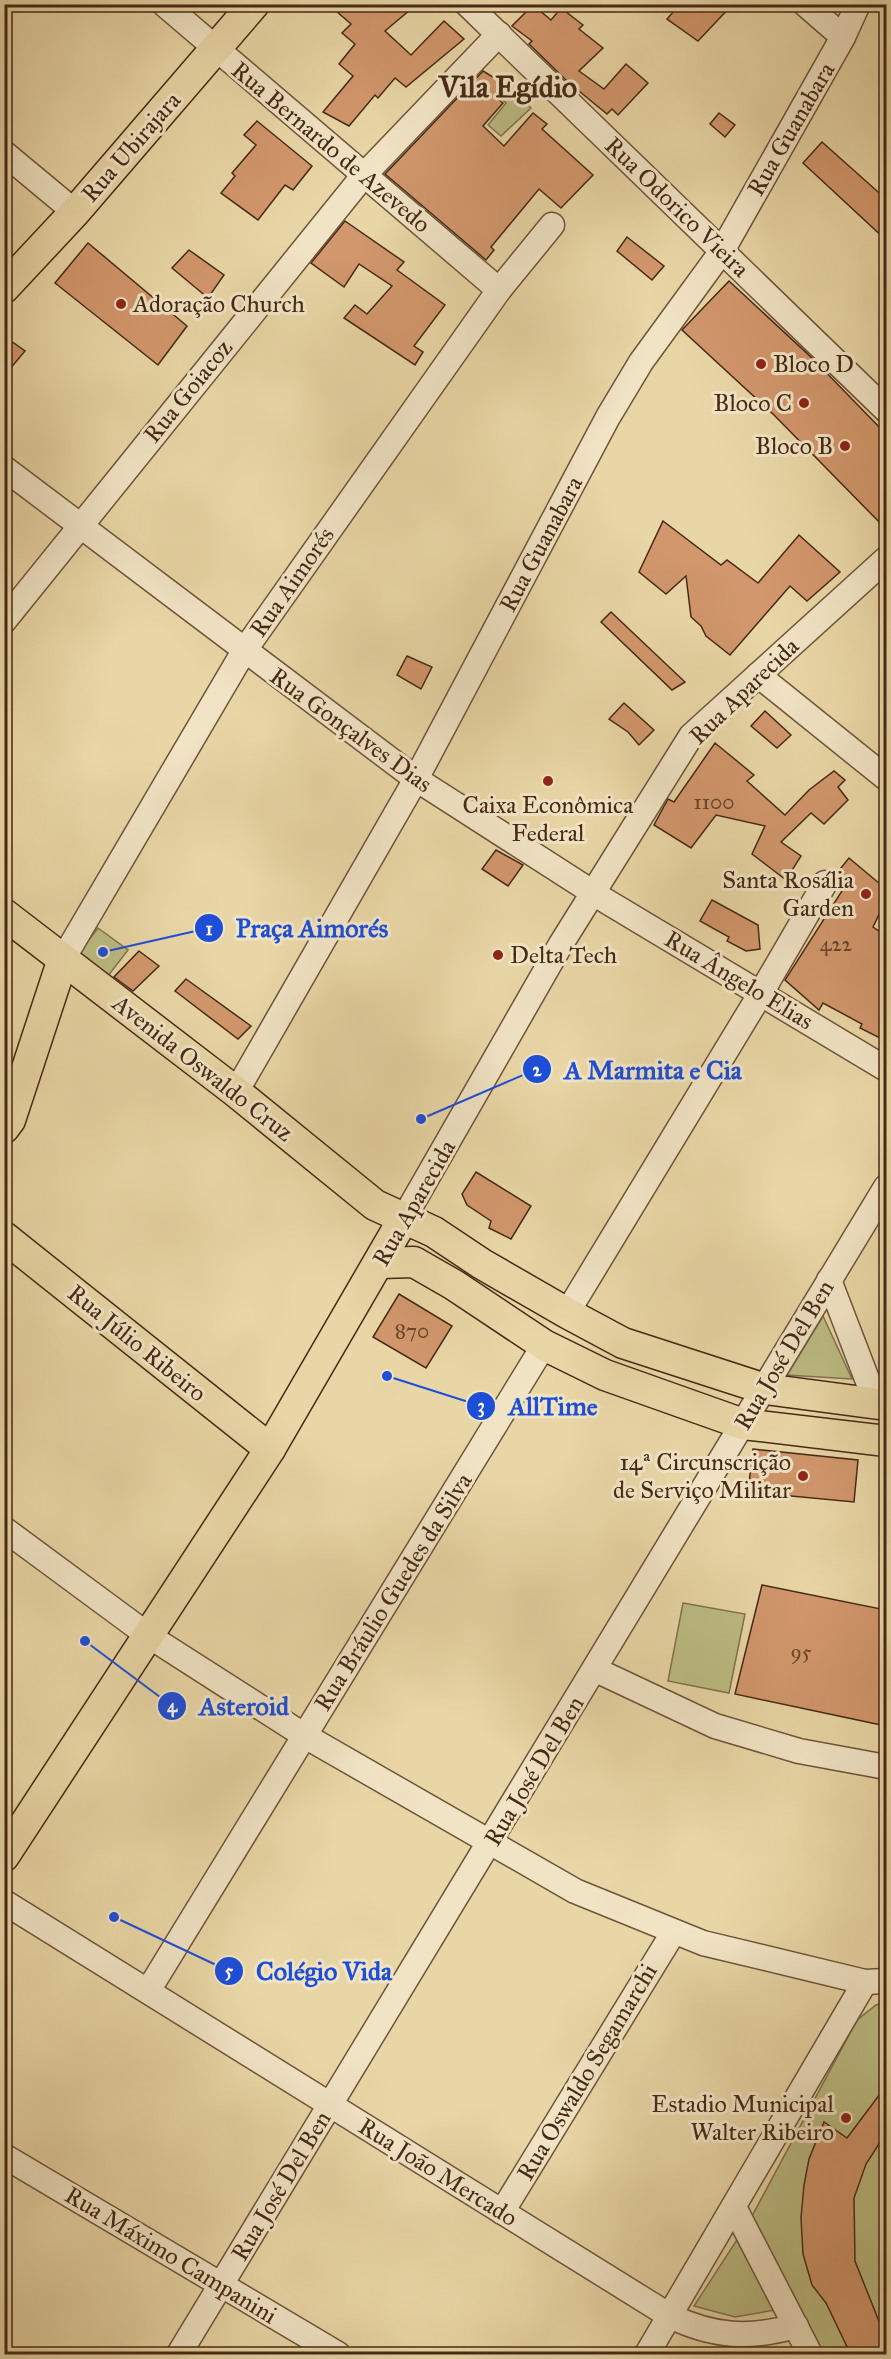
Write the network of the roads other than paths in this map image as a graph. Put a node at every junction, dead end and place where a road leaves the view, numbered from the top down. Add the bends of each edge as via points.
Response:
1 (164, 4) edge
2 (254, 4) edge
3 (466, 4) edge
4 (806, 4) edge
5 (858, 4) edge
6 (499, 34) junction
7 (843, 37) junction
8 (216, 49) junction
9 (4, 153) edge
10 (364, 175) junction
11 (75, 212) junction
12 (552, 225) dead end
13 (722, 251) junction
14 (4, 288) edge
15 (499, 290) junction
16 (886, 410) edge
17 (4, 468) edge
18 (80, 524) junction
19 (886, 559) edge
20 (4, 621) edge
21 (243, 651) junction
22 (758, 675) junction
23 (886, 778) edge
24 (416, 779) junction
25 (825, 883) dead end
26 (592, 892) junction
27 (4, 914) edge
28 (63, 959) junction
29 (761, 993) junction
30 (886, 1069) edge
31 (236, 1092) junction
32 (4, 1128) edge
33 (886, 1187) edge
34 (404, 1218) junction
35 (4, 1237) edge
36 (380, 1263) junction
37 (829, 1280) junction
38 (567, 1313) junction
39 (544, 1345) junction
40 (765, 1389) junction
41 (881, 1405) edge
42 (743, 1424) junction
43 (886, 1441) edge
44 (270, 1449) junction
45 (4, 1529) edge
46 (149, 1636) junction
47 (596, 1670) junction
48 (305, 1736) junction
49 (886, 1767) edge
50 (491, 1842) junction
51 (4, 1856) edge
52 (4, 1902) edge
53 (673, 1933) junction
54 (876, 1982) edge
55 (148, 1991) junction
56 (331, 2105) junction
57 (4, 2156) edge
58 (734, 2207) junction
59 (502, 2212) junction
60 (222, 2285) junction
61 (670, 2316) junction
62 (796, 2326) junction
63 (179, 2355) edge
64 (338, 2355) edge
65 (647, 2355) edge
66 (810, 2355) edge

1 - 8 street, Rua Bernardo de Azevedo
2 - 8 main road, Rua Ubirajara
3 - 6 street, Rua Odorico Vieira
4 - 7 street
5 - 7 street, Rua Guanabara
6 - 10 street, Rua Goiacoz
6 - 13 street, Rua Odorico Vieira
7 - 13 street, Rua Guanabara
8 - 10 street, Rua Bernardo de Azevedo
8 - 11 main road, Rua Ubirajara
9 - 11 street
10 - 15 street, Rua Bernardo de Azevedo
10 - 18 street, Rua Goiacoz
11 - 14 main road, Rua Ubirajara
12 - 15 street, Rua Aimorés
13 - 16 street, Rua Odorico Vieira
13 - 24 street, Rua Guanabara via 641,362 608,417
15 - 21 street, Rua Aimorés
17 - 18 street, Rua Gonçalves Dias
18 - 20 street, Rua Goiacoz
18 - 21 street, Rua Gonçalves Dias
19 - 22 street, Rua Aparecida
21 - 24 street, Rua Gonçalves Dias
21 - 28 street, Rua Aimorés
22 - 23 street
22 - 26 street, Rua Aparecida via 692,736
24 - 26 street, Rua Gonçalves Dias
24 - 31 street, Rua Guanabara
25 - 29 street
26 - 29 street, Rua Ângelo Elias
26 - 34 street, Rua Aparecida
27 - 28 main road, Avenida Oswaldo Cruz
28 - 31 main road, Avenida Oswaldo Cruz
28 - 32 main road
29 - 30 street, Rua Ângelo Elias
29 - 38 street
31 - 34 main road, Avenida Oswaldo Cruz via 375,1205
33 - 37 street, Rua José Del Ben
34 - 36 main road, Rua Aparecida
34 - 38 main road, Avenida Oswaldo Cruz via 434,1232
35 - 44 main road, Rua Júlio Ribeiro
36 - 39 main road via 414,1262
36 - 44 main road, Rua Aparecida
37 - 40 street, Rua José Del Ben
37 - 41 street
38 - 40 main road, Avenida Oswaldo Cruz via 623,1343
39 - 42 main road via 605,1375
39 - 48 street, Rua Bráulio Guedes da Silva
40 - 41 main road, Avenida Oswaldo Cruz
40 - 42 street, Rua José Del Ben
42 - 43 main road
42 - 47 street, Rua José Del Ben
44 - 46 main road, Rua Aparecida
45 - 46 street
46 - 48 street
46 - 51 main road, Rua Aparecida
47 - 49 street via 715,1726 799,1751
47 - 50 street, Rua José Del Ben
48 - 50 street
48 - 55 street, Rua Bráulio Guedes da Silva
50 - 53 street via 575,1891
50 - 56 street, Rua José Del Ben
52 - 55 street, Rua João Mercado
53 - 54 street via 784,1964
53 - 59 street, Rua Oswaldo Segamarchi
54 - 58 street
55 - 56 street, Rua João Mercado
56 - 59 street, Rua João Mercado
56 - 60 street, Rua José Del Ben
57 - 60 street, Rua Máximo Campanini
58 - 61 street
58 - 62 street
59 - 61 street, Rua João Mercado
60 - 63 street, Rua José Del Ben
60 - 64 street, Rua Máximo Campanini
61 - 62 street, Rua João Mercado via 698,2329 737,2335
61 - 65 street
62 - 66 street

